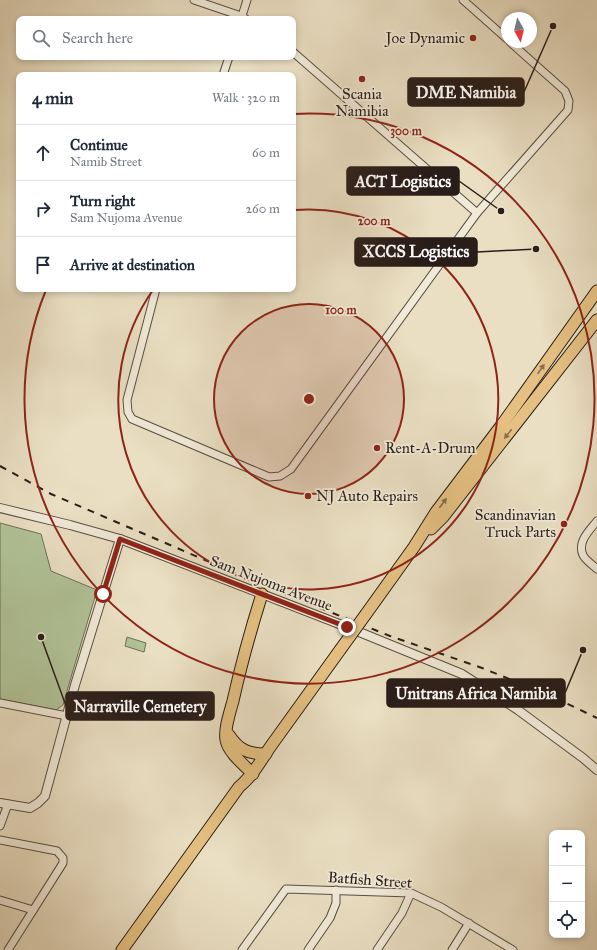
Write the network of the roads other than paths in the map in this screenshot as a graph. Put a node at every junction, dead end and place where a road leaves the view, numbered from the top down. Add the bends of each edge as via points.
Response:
1 (194, 0) edge
2 (246, 0) edge
3 (463, 0) edge
4 (238, 16) edge
5 (243, 16) edge
6 (501, 34) edge
7 (517, 48) edge
8 (296, 55) edge
9 (228, 60) edge
10 (224, 72) edge
11 (477, 213) junction
12 (597, 291) edge
13 (155, 292) edge
14 (597, 320) edge
15 (0, 508) edge
16 (597, 521) edge
17 (120, 539) junction
18 (414, 547) junction
19 (597, 569) edge
20 (262, 594) junction
21 (0, 703) edge
22 (67, 716) junction
23 (227, 731) junction
24 (266, 754) junction
25 (597, 770) edge
26 (252, 774) junction
27 (4, 804) edge
28 (0, 826) edge
29 (0, 840) edge
30 (336, 890) junction
31 (411, 893) junction
32 (0, 900) edge
33 (33, 910) junction
34 (469, 923) junction
35 (8, 950) edge
36 (122, 950) edge
37 (128, 950) edge
38 (242, 950) edge
39 (308, 950) edge
40 (377, 950) edge
41 (452, 950) edge
42 (514, 950) edge

1 - 4 street
2 - 5 street
3 - 6 street
7 - 11 street via 565,91 569,100 568,110
8 - 11 street
9 - 10 street
11 - 13 street via 291,470 280,476 269,477 132,419 128,412 127,400
18 -> 12 highway via 436,512
14 -> 18 highway via 443,517
15 - 17 street, Sam Nujoma Avenue
16 - 19 street via 583,537 581,548 583,556
17 - 20 street, Sam Nujoma Avenue
17 - 22 street
18 - 24 highway, bridge
20 - 23 highway via 243,657
20 - 25 street, Sam Nujoma Avenue via 462,674 518,710
21 - 22 street
22 - 27 street via 45,796 30,808
23 - 24 highway via 241,749
23 - 26 highway via 228,745
24 - 26 highway
26 - 36 highway via 239,787
26 - 37 highway via 244,789
27 - 28 street
29 - 33 street via 57,851 63,858 63,863
30 - 31 street, Batfish Street
30 - 38 street, Batfish Street via 286,889
30 - 39 street via 336,903 330,918
31 - 34 street, Batfish Street
31 - 40 street via 402,913
32 - 33 street
33 - 35 street
34 - 41 street
34 - 42 street, Batfish Street

